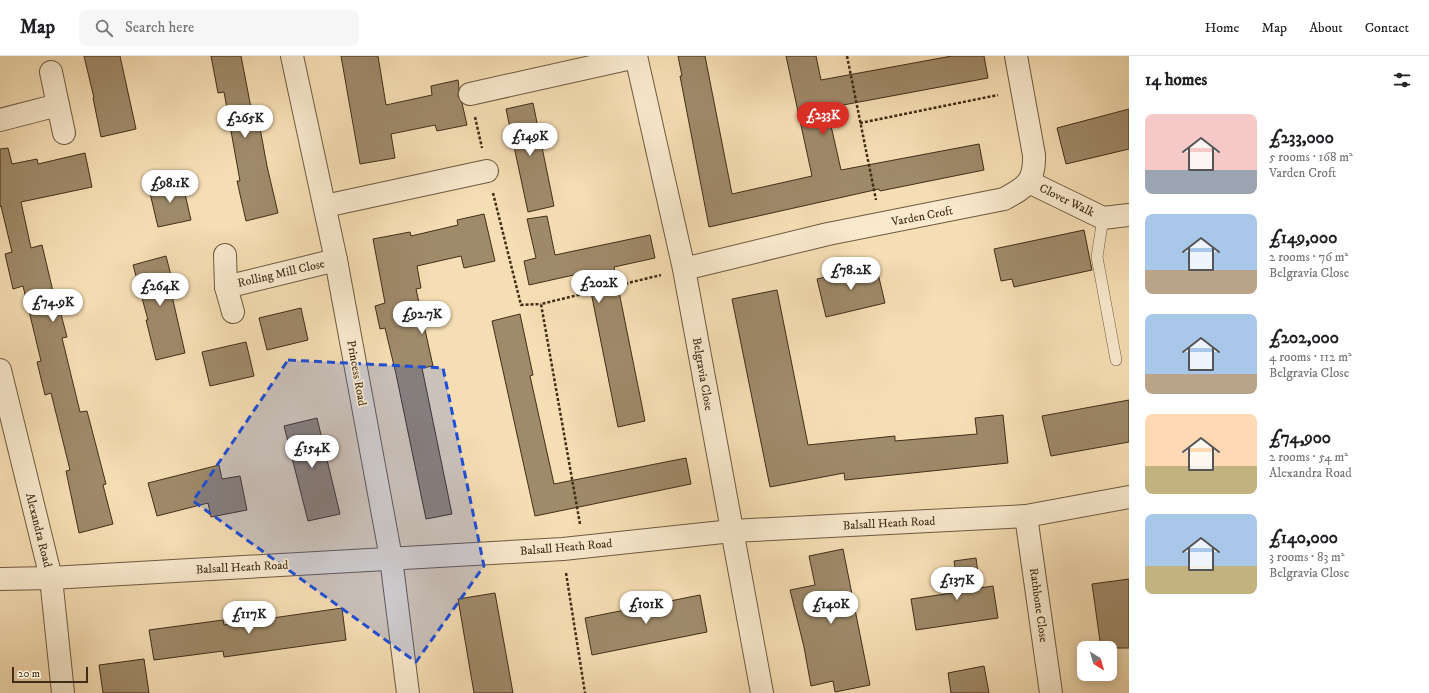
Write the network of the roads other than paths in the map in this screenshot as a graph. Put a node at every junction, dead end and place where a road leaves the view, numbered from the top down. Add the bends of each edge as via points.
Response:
1 (292, 56) edge
2 (636, 56) edge
3 (1016, 56) edge
4 (51, 72) dead end
5 (470, 94) road end
6 (58, 105) junction
7 (0, 120) edge
8 (64, 133) dead end
9 (487, 171) road end
10 (1028, 182) junction
11 (326, 206) junction
12 (1129, 215) edge
13 (1103, 218) junction
14 (225, 255) dead end
15 (336, 260) junction
16 (684, 269) junction
17 (226, 287) junction
18 (233, 312) dead end
19 (1116, 360) dead end
20 (0, 370) edge
21 (1129, 497) edge
22 (1026, 516) junction
23 (732, 531) junction
24 (391, 558) junction
25 (51, 578) junction
26 (0, 579) edge
27 (63, 693) edge
28 (408, 693) edge
29 (762, 693) edge
30 (1051, 693) edge

1 - 11 street, Princess Road
2 - 5 street
2 - 16 street, Belgravia Close
3 - 10 street via 1034,155 1033,174
4 - 6 street
6 - 7 street
6 - 8 street
9 - 11 street
10 - 13 street, Clover Walk
10 - 16 street, Varden Croft via 1021,190 1004,200 828,234
11 - 15 street, Princess Road
12 - 13 street, Clover Walk
13 - 19 lane via 1096,257
14 - 17 street, Rolling Mill Close
15 - 17 street, Rolling Mill Close
15 - 24 street, Princess Road
16 - 23 street, Belgravia Close
17 - 18 street, Rolling Mill Close
20 - 25 street, Alexandra Road
21 - 22 street, Balsall Heath Road
22 - 23 street, Balsall Heath Road
22 - 30 street, Rathbone Close
23 - 24 street, Balsall Heath Road via 563,549
23 - 29 street, Belgravia Close
24 - 25 street, Balsall Heath Road
24 - 28 street, Princess Road
25 - 26 street, Balsall Heath Road
25 - 27 street, Alexandra Road

